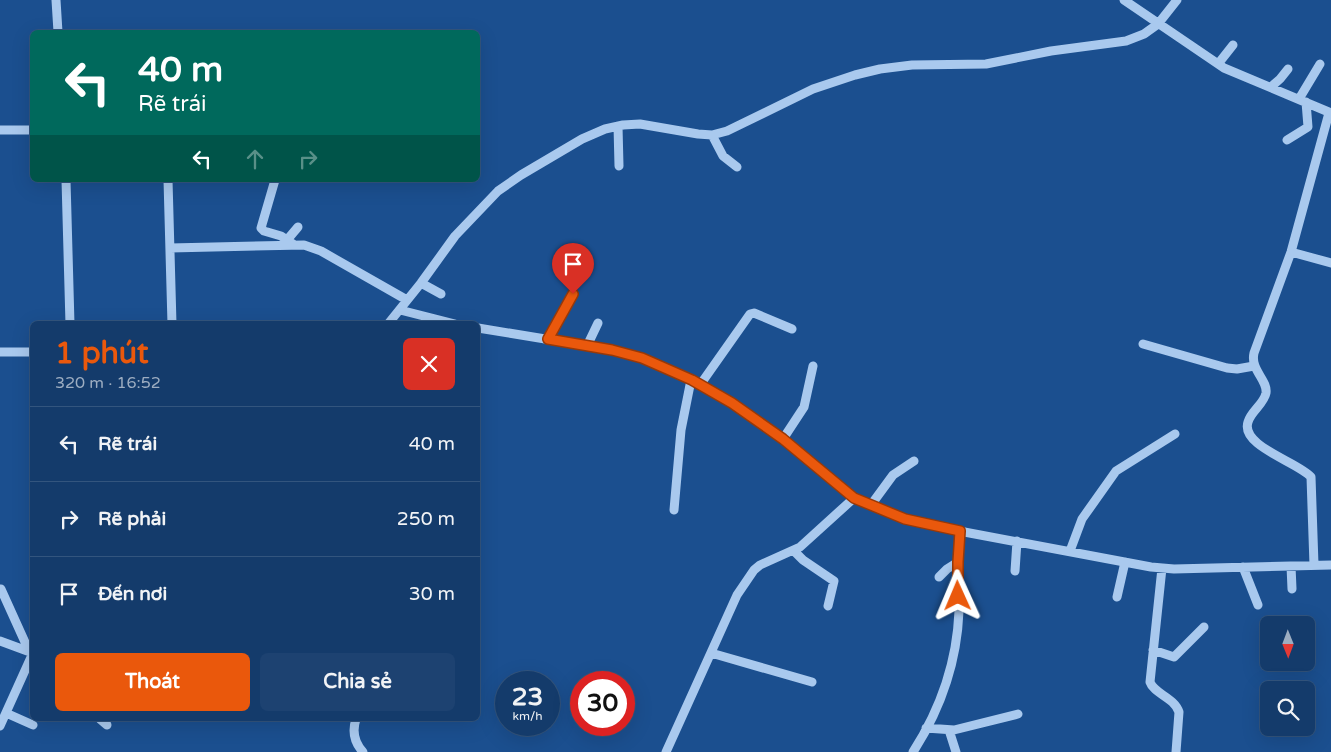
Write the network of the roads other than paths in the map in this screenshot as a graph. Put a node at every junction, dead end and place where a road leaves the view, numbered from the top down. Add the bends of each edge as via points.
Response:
1 (56, 0) edge
2 (1124, 0) edge
3 (1177, 0) edge
4 (1158, 24) junction
5 (58, 30) edge
6 (1233, 45) dead end
7 (1218, 64) junction
8 (1320, 64) dead end
9 (1288, 69) dead end
10 (1271, 87) junction
11 (1303, 100) junction
12 (1330, 113) edge
13 (618, 126) junction
14 (0, 130) edge
15 (30, 130) edge
16 (712, 135) junction
17 (1287, 140) dead end
18 (619, 166) dead end
19 (737, 167) dead end
20 (66, 182) edge
21 (168, 182) edge
22 (273, 182) edge
23 (298, 227) dead end
24 (290, 242) junction
25 (170, 248) junction
26 (1291, 252) junction
27 (1331, 263) edge
28 (421, 283) junction
29 (441, 294) dead end
30 (573, 294) dead end
31 (407, 300) junction
32 (400, 310) junction
33 (70, 321) edge
34 (172, 321) edge
35 (391, 321) edge
36 (443, 321) edge
37 (598, 323) dead end
38 (480, 328) edge
39 (792, 330) dead end
40 (548, 339) junction
41 (1143, 344) dead end
42 (587, 346) junction
43 (0, 352) edge
44 (30, 352) edge
45 (813, 366) dead end
46 (1254, 366) junction
47 (696, 382) junction
48 (1175, 434) dead end
49 (783, 439) junction
50 (914, 461) dead end
51 (854, 498) junction
52 (871, 505) junction
53 (674, 510) dead end
54 (960, 531) junction
55 (1017, 541) junction
56 (794, 551) junction
57 (1070, 551) junction
58 (958, 562) junction
59 (1124, 562) junction
60 (1314, 565) junction
61 (1331, 565) edge
62 (1291, 566) junction
63 (1243, 567) junction
64 (1162, 568) junction
65 (1015, 570) dead end
66 (939, 576) dead end
67 (1292, 588) dead end
68 (1, 589) edge
69 (1117, 597) dead end
70 (828, 606) dead end
71 (1258, 606) dead end
72 (1204, 627) dead end
73 (0, 641) edge
74 (1152, 650) junction
75 (30, 651) edge
76 (30, 653) edge
77 (711, 653) junction
78 (30, 655) edge
79 (812, 682) dead end
80 (6, 713) junction
81 (1018, 714) dead end
82 (356, 721) edge
83 (33, 725) dead end
84 (0, 726) edge
85 (926, 728) junction
86 (949, 730) junction
87 (363, 752) edge
88 (666, 752) edge
89 (912, 752) edge
90 (956, 752) edge
91 (1176, 752) edge

1 - 5 street
2 - 4 street
3 - 4 street
4 - 7 street
4 - 16 street via 1126,41 986,64 912,65 855,75 813,89 727,131
6 - 7 street
7 - 10 street
8 - 11 street
9 - 10 street
10 - 11 street
11 - 12 street
11 - 17 street via 1308,127
12 - 26 street
13 - 16 street via 640,124
13 - 18 street
13 - 28 street via 582,139 498,192 455,236
14 - 15 street
16 - 19 street via 723,156
20 - 33 street
21 - 25 street
22 - 24 street via 261,228
23 - 24 street
24 - 25 street
24 - 31 street via 321,251
25 - 34 street
26 - 27 street
26 - 46 street via 1254,353
28 - 29 street
28 - 31 street
30 - 40 street
31 - 32 street
32 - 35 street
32 - 36 street
37 - 42 street
38 - 40 street
39 - 47 street via 750,314
40 - 42 street
41 - 46 street via 1228,368
42 - 47 street via 642,358
43 - 44 street
45 - 49 street via 804,407
46 - 60 street via 1266,388 1266,395 1248,422 1248,430 1251,439 1311,477
47 - 49 street
47 - 53 street via 681,430
48 - 57 street via 1116,471 1082,519
49 - 51 street
50 - 52 street via 893,475
51 - 52 street
51 - 56 street
52 - 54 street via 905,519
54 - 55 street
54 - 58 street
55 - 57 street
55 - 65 street
56 - 70 street via 834,581
56 - 77 street via 760,565 750,575 737,595
57 - 59 street
58 - 66 street
58 - 85 street via 959,612 949,675
59 - 64 street
59 - 69 street
60 - 61 street
60 - 62 street
62 - 63 street
62 - 67 street
63 - 64 street
63 - 71 street
64 - 74 street
68 - 75 street
72 - 74 street via 1174,657
73 - 76 street
74 - 91 street via 1150,685 1179,712
77 - 79 street
77 - 88 street
78 - 80 street
80 - 83 street
80 - 84 street
81 - 86 street
82 - 87 street via 354,733
85 - 86 street
85 - 89 street
86 - 90 street

